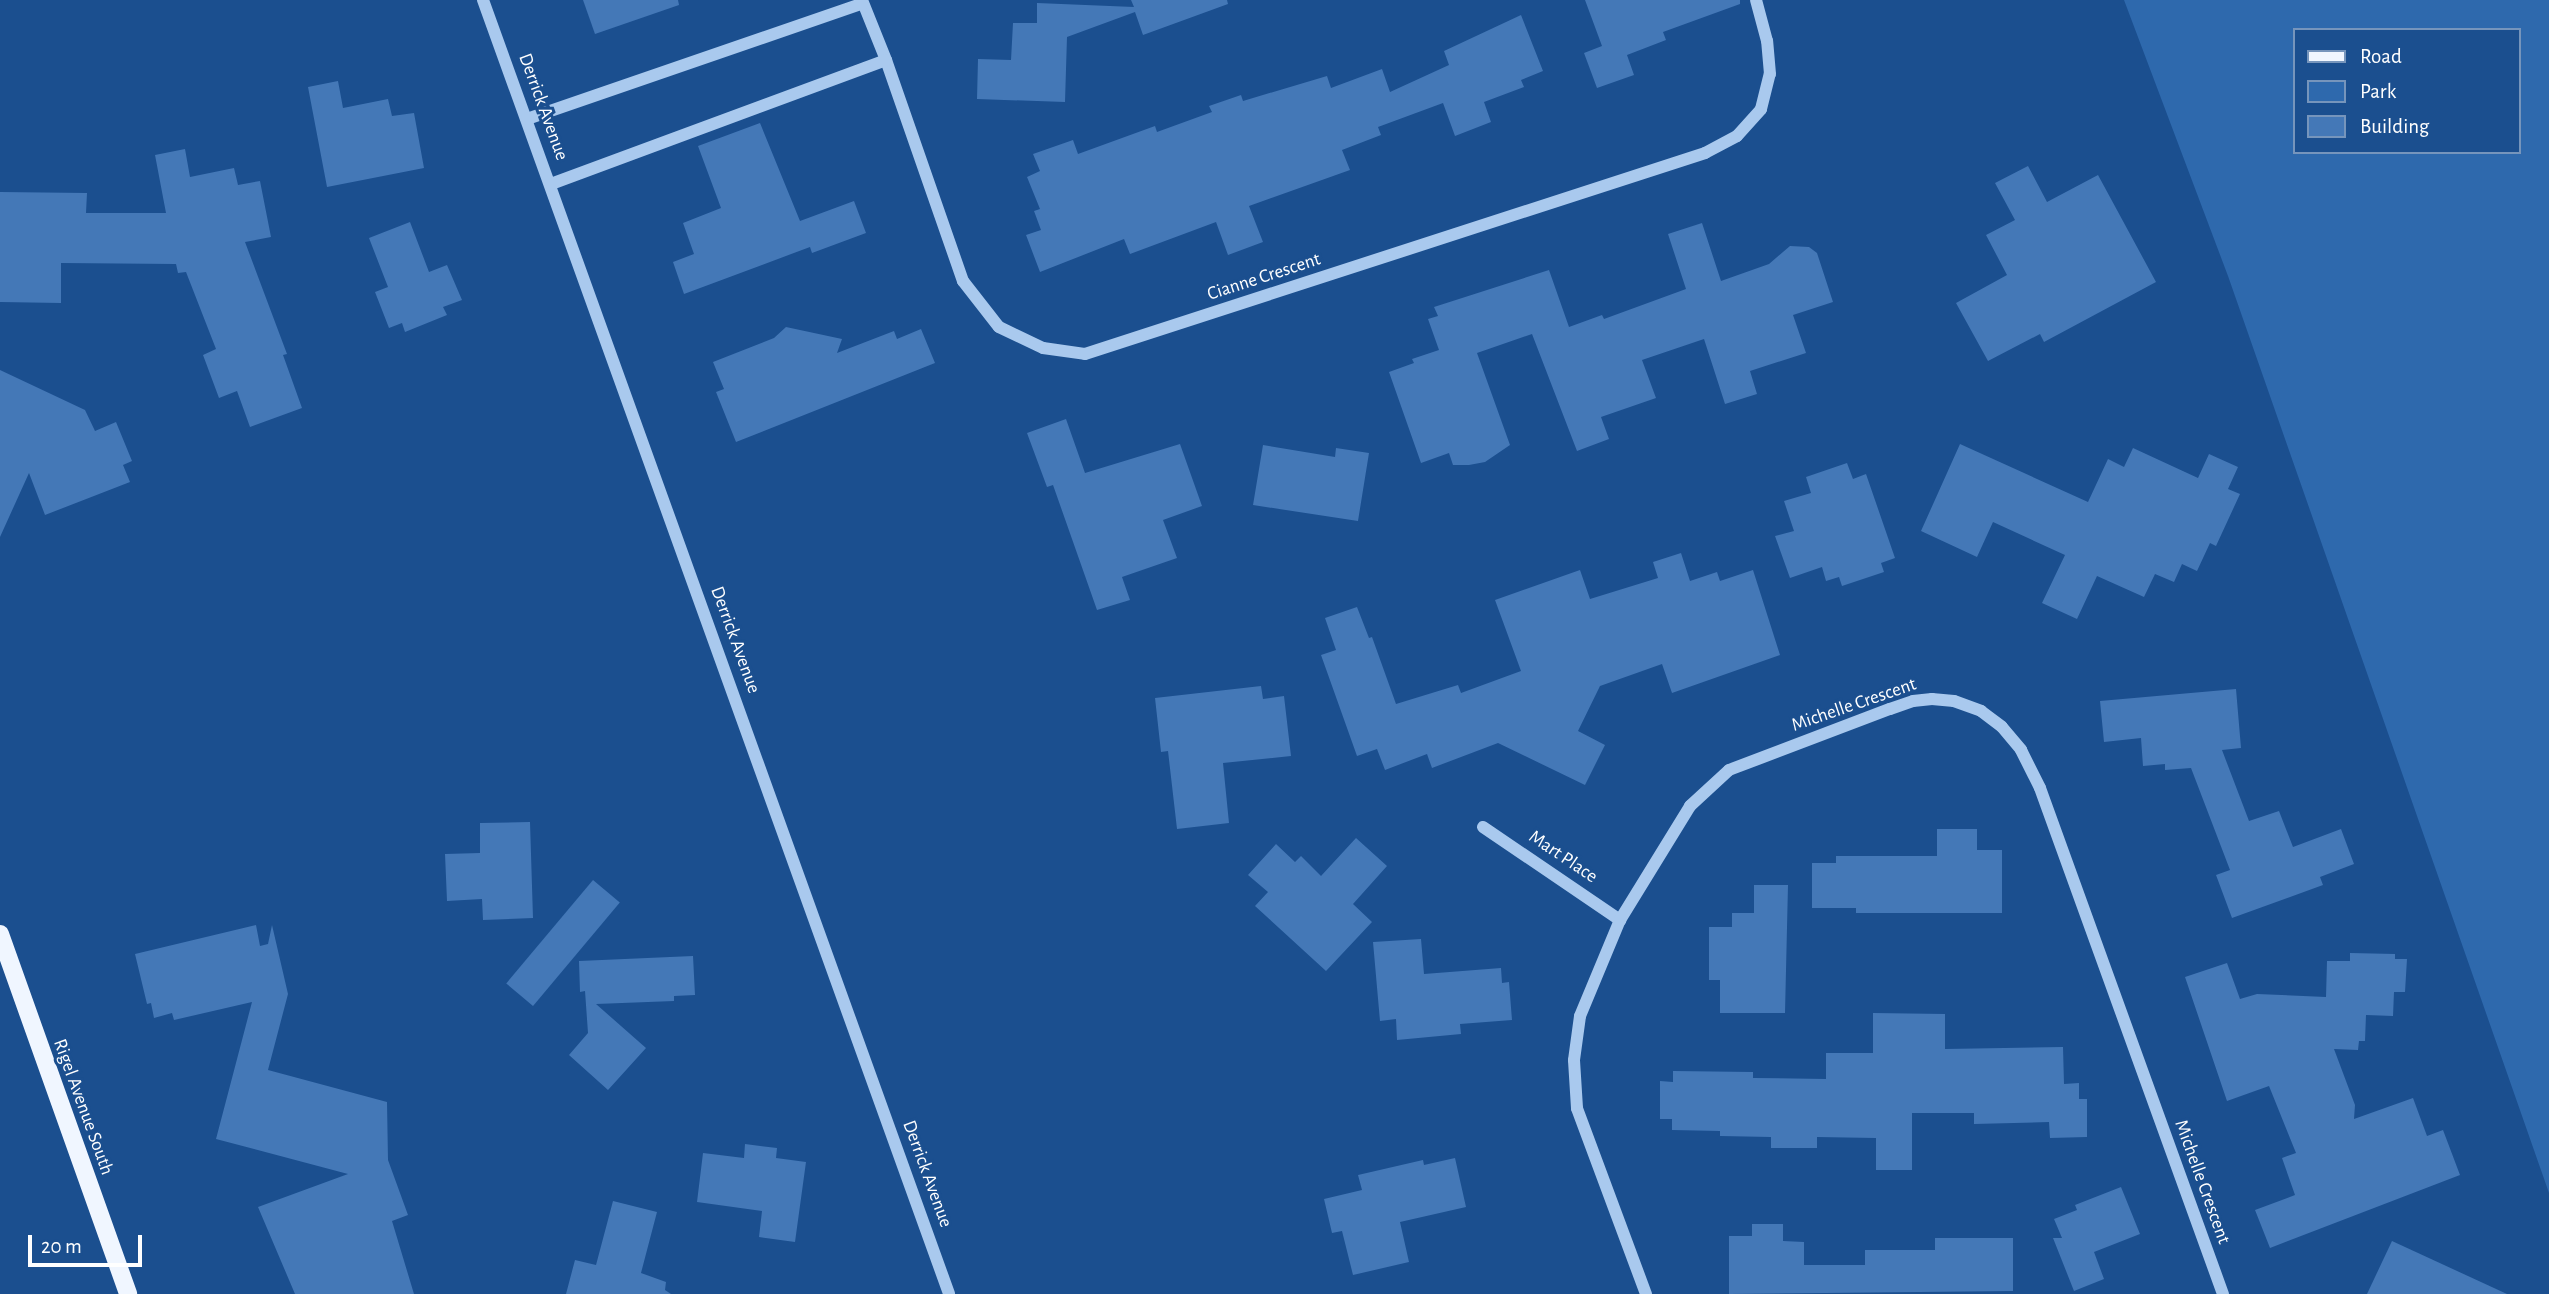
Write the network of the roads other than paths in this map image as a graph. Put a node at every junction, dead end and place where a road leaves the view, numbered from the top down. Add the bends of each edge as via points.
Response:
1 (483, 0) edge
2 (1756, 0) edge
3 (862, 1) edge
4 (886, 60) junction
5 (527, 119) junction
6 (551, 184) junction
7 (1483, 827) dead end
8 (1620, 920) junction
9 (0, 934) edge
10 (128, 1294) edge
11 (949, 1294) edge
12 (1646, 1294) edge
13 (2223, 1294) edge

1 - 5 street, Derrick Avenue
2 - 4 street, Cianne Crescent via 1770,74 1761,109 1737,136 1705,153 1085,354 1043,348 999,327 963,281
3 - 4 street, Cianne Crescent
3 - 5 street
4 - 6 street
5 - 6 street, Derrick Avenue
6 - 11 street, Derrick Avenue
7 - 8 street, Mart Place
8 - 12 street, Michelle Crescent via 1580,1017 1574,1060 1577,1108
8 - 13 street, Michelle Crescent via 1690,806 1729,770 1913,701 1954,701 1981,710 2021,750 2040,788
9 - 10 main road, Rigel Avenue South

